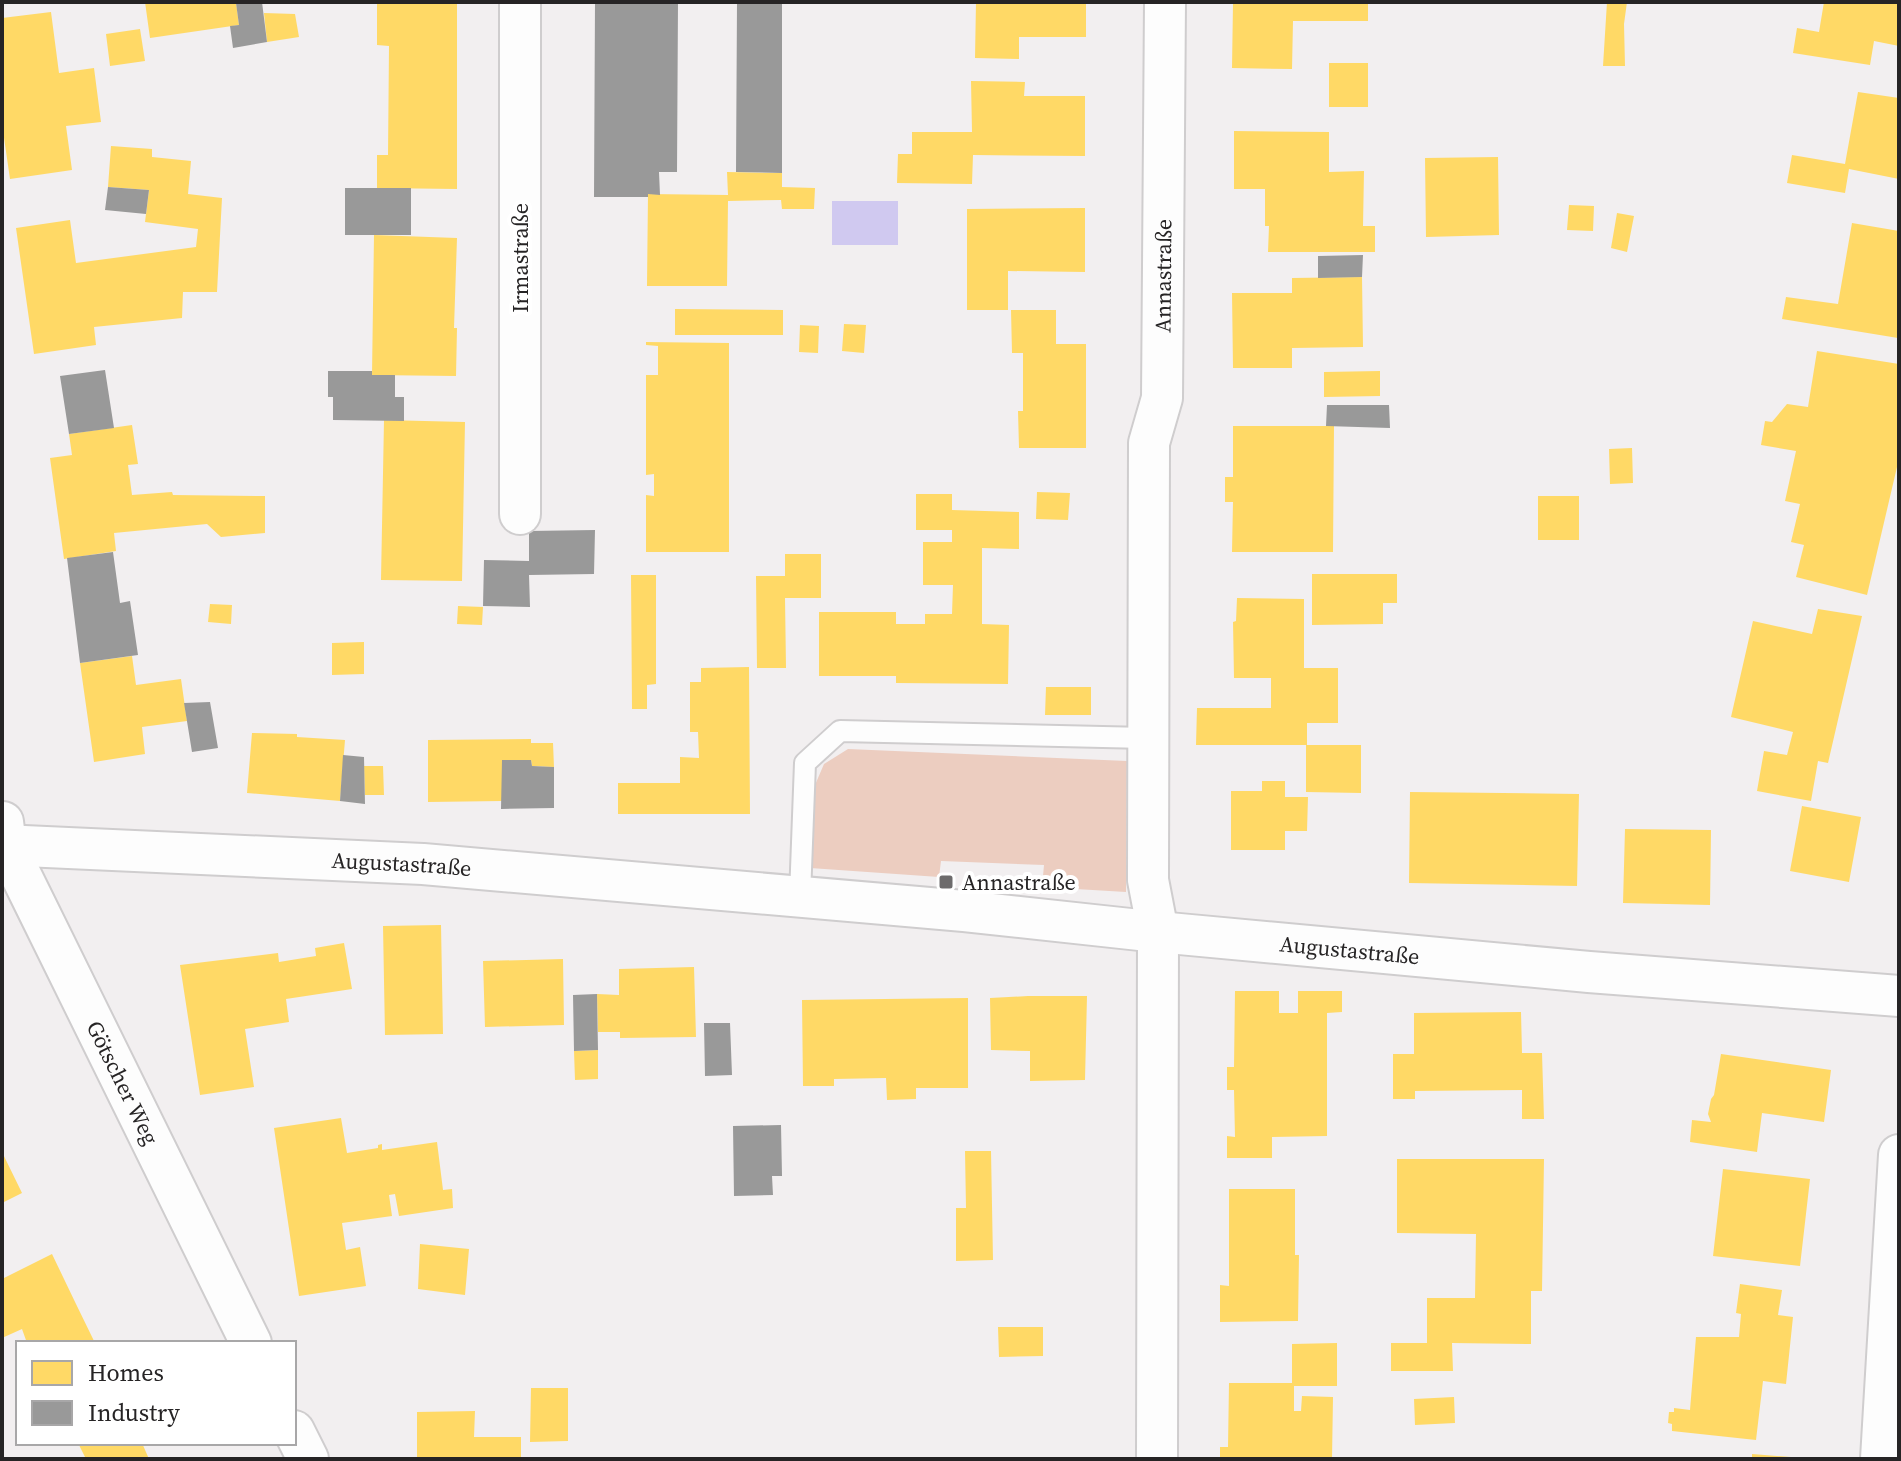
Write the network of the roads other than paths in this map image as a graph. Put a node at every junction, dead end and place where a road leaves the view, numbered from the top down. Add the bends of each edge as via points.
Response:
1 (520, 2) edge
2 (1165, 2) edge
3 (520, 514) dead end
4 (1146, 738) junction
5 (3, 836) edge
6 (800, 896) junction
7 (1158, 932) junction
8 (1899, 996) edge
9 (1899, 1155) edge
10 (250, 1341) edge
11 (296, 1435) edge
12 (308, 1459) edge
13 (1157, 1459) edge
14 (1881, 1459) edge

1 - 3 street, Irmastraße
2 - 4 street, Annastraße via 1162,398 1149,443
4 - 6 lane via 840,731 805,763
4 - 7 street, Annastraße via 1148,880
5 - 6 street, Augustastraße
5 - 10 street, Götscher Weg
6 - 7 street, Augustastraße
7 - 8 street, Augustastraße
7 - 13 street, Annastraße
9 - 14 street
11 - 12 street

